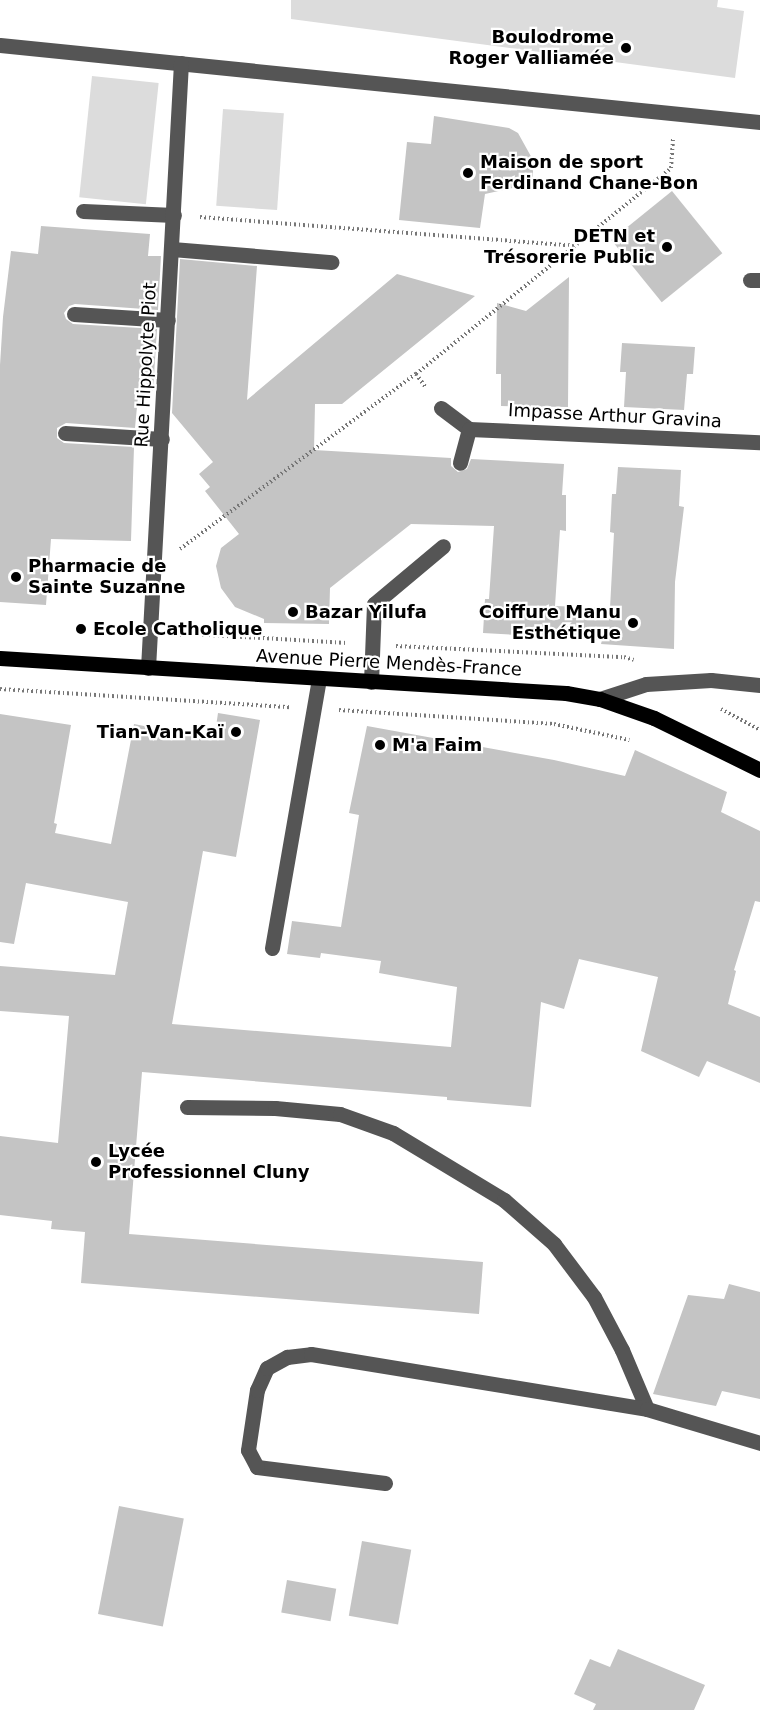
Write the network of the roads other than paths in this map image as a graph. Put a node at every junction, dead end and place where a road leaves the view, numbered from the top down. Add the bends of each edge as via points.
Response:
1 (0, 45) edge
2 (181, 63) junction
3 (760, 122) edge
4 (83, 211) dead end
5 (174, 215) junction
6 (172, 249) junction
7 (331, 262) dead end
8 (74, 314) dead end
9 (168, 320) junction
10 (441, 408) dead end
11 (469, 429) junction
12 (65, 433) dead end
13 (162, 439) junction
14 (760, 442) edge
15 (460, 463) dead end
16 (443, 546) dead end
17 (0, 658) edge
18 (148, 668) junction
19 (319, 678) junction
20 (371, 682) junction
21 (760, 686) edge
22 (600, 699) junction
23 (760, 770) edge
24 (272, 948) dead end
25 (187, 1107) dead end
26 (647, 1409) junction
27 (760, 1443) edge
28 (385, 1483) dead end

1 - 2 street
2 - 3 street
2 - 5 street, Rue Hippolyte Piot
4 - 5 street
5 - 6 street, Rue Hippolyte Piot
6 - 7 street
6 - 9 street, Rue Hippolyte Piot
8 - 9 street
9 - 13 street, Rue Hippolyte Piot
10 - 11 street
11 - 14 street, Impasse Arthur Gravina
11 - 15 street
12 - 13 street
13 - 18 street, Rue Hippolyte Piot
16 - 20 street via 374,604
17 - 18 main road, Avenue Pierre Mendès-France
18 - 19 main road, Avenue Pierre Mendès-France
19 - 20 main road, Avenue Pierre Mendès-France
19 - 24 street
20 - 22 main road, Avenue Pierre Mendès-France via 566,693
21 - 22 street via 711,680 646,684
22 - 23 main road, Avenue Pierre Mendès-France via 654,718
25 - 26 street via 275,1108 340,1114 393,1133 504,1200 554,1244 594,1297
26 - 27 street
26 - 28 street via 311,1354 287,1357 267,1368 257,1390 248,1450 257,1467

